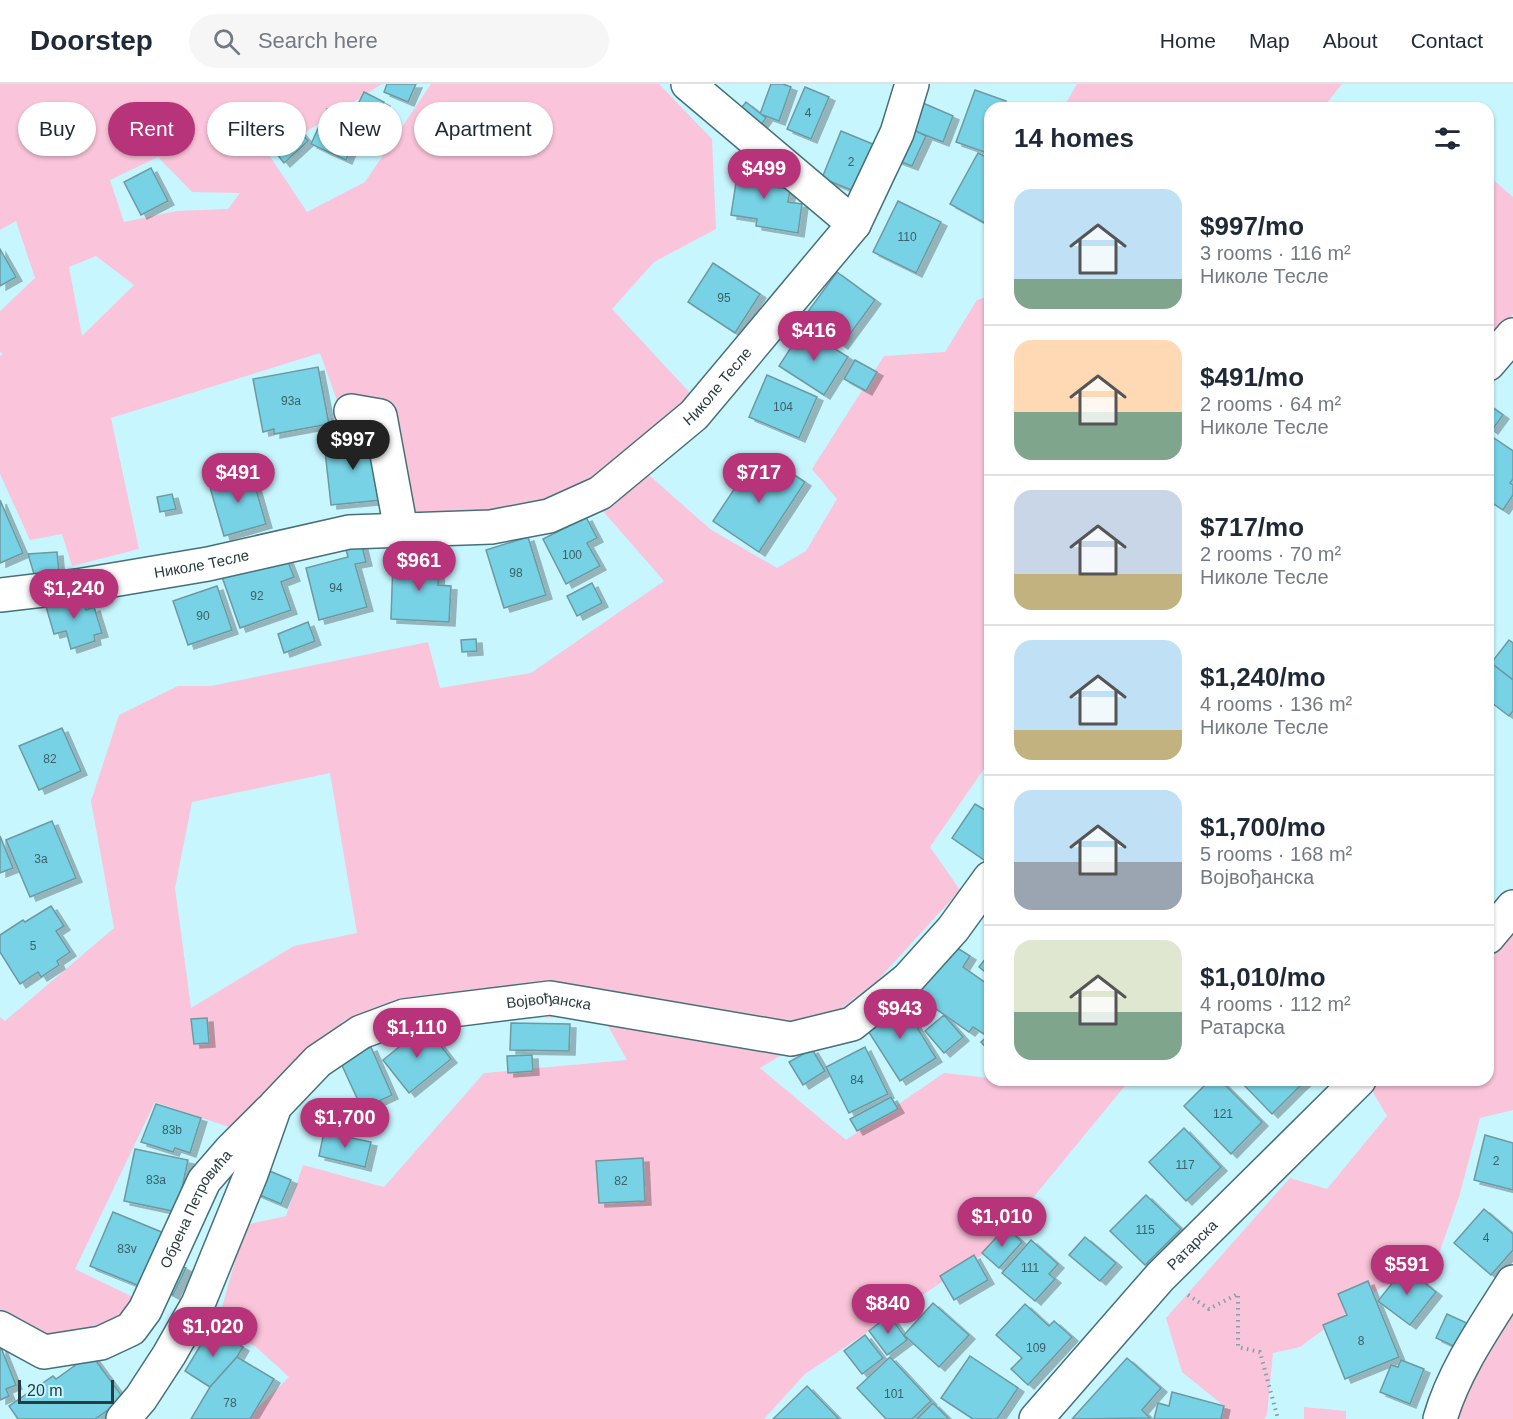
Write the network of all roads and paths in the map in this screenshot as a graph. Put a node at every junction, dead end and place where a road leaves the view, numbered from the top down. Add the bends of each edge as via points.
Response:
1 (688, 84) edge
2 (912, 84) edge
3 (854, 224) junction
4 (1513, 335) edge
5 (1494, 357) edge
6 (351, 411) dead end
7 (401, 530) junction
8 (0, 595) edge
9 (984, 886) edge
10 (1513, 907) edge
11 (1494, 930) edge
12 (1353, 1086) edge
13 (275, 1106) junction
14 (1160, 1277) junction
15 (1513, 1282) edge
16 (0, 1328) edge
17 (123, 1419) edge
18 (1036, 1419) edge
19 (1278, 1419) edge
20 (1440, 1419) edge

1 - 3 street
2 - 3 street, Николе Тесле via 897,133
3 - 7 street, Николе Тесле via 694,415 600,493 549,516 491,527
4 - 5 street
6 - 7 street via 380,416
7 - 8 street, Николе Тесле via 349,532 208,564
9 - 13 street, Војвођанска via 953,929 908,979 852,1024 792,1039 550,998 404,1016 361,1032 318,1061
10 - 11 street
12 - 14 street, Ратарска
13 - 16 street, Обрена Петровића via 204,1181 145,1310 131,1329 100,1343 44,1352
13 - 17 street, Војвођанска via 198,1304 147,1389
14 - 18 street, Ратарска
14 - 19 path via 1209,1309 1238,1294 1238,1347 1260,1352
15 - 20 street via 1482,1332

